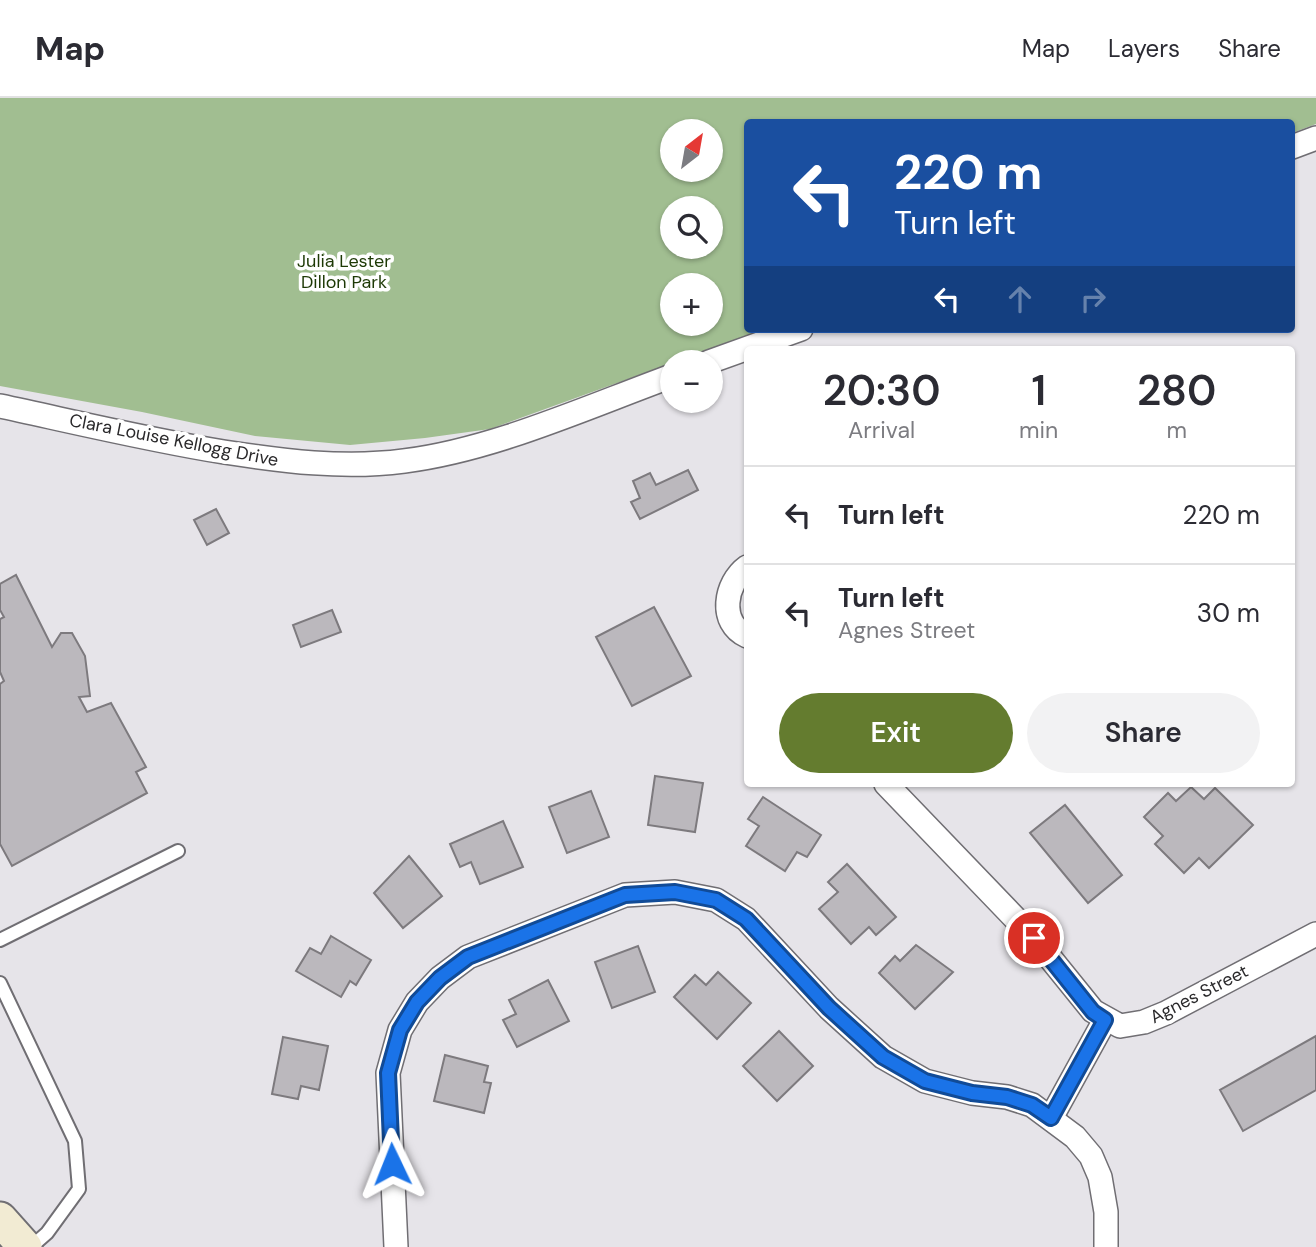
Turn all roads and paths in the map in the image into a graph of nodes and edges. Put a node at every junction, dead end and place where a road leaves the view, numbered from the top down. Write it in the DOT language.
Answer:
graph roads {
  1 [pos="1316,138"];
  2 [pos="1295,146"];
  3 [pos="790,333"];
  4 [pos="754,346"];
  5 [pos="744,349"];
  6 [pos="723,357"];
  7 [pos="660,380"];
  8 [pos="0,406"];
  9 [pos="744,569"];
  10 [pos="744,635"];
  11 [pos="889,787"];
  12 [pos="178,852"];
  13 [pos="1316,934"];
  14 [pos="0,940"];
  15 [pos="0,983"];
  16 [pos="1105,1020"];
  17 [pos="1051,1118"];
  18 [pos="0,1219"];
  19 [pos="28,1247"];
  20 [pos="396,1247"];
  21 [pos="1106,1247"];
  1 -- 2 [label="street"];
  3 -- 4 [label="street"];
  5 -- 6 [label="street"];
  7 -- 8 [label="street, Clara Louise Kellogg Drive"];
  9 -- 10 [label="street"];
  11 -- 16 [label="street"];
  12 -- 14 [label="lane"];
  13 -- 16 [label="street, Agnes Street"];
  15 -- 19 [label="lane"];
  16 -- 17 [label="street"];
  17 -- 20 [label="street"];
  17 -- 21 [label="street"];
  18 -- 19 [label="main road"];
}
